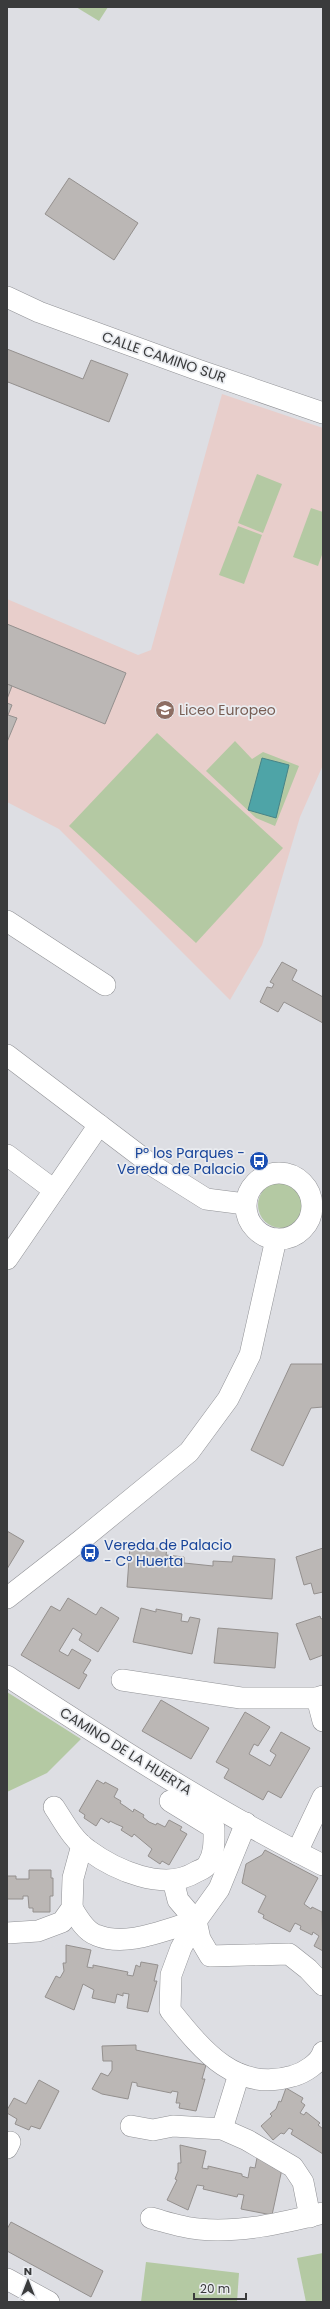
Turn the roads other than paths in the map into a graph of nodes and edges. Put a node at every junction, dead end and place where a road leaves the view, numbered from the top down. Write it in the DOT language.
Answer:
graph roads {
  1 [pos="7,297"];
  2 [pos="323,413"];
  3 [pos="7,921"];
  4 [pos="104,985"];
  5 [pos="7,1055"];
  6 [pos="99,1125"];
  7 [pos="7,1154"];
  8 [pos="54,1190"];
  9 [pos="317,1194"];
  10 [pos="245,1204"];
  11 [pos="276,1239"];
  12 [pos="7,1259"];
  13 [pos="7,1598"];
  14 [pos="7,1676"];
  15 [pos="122,1680"];
  16 [pos="320,1697"];
  17 [pos="323,1721"];
  18 [pos="323,1797"];
  19 [pos="170,1801"];
  20 [pos="54,1807"];
  21 [pos="246,1824"];
  22 [pos="82,1845"];
  23 [pos="297,1852"];
  24 [pos="323,1865"];
  25 [pos="173,1880"];
  26 [pos="72,1908"];
  27 [pos="196,1921"];
  28 [pos="7,1933"];
  29 [pos="323,1985"];
  30 [pos="322,2057"];
  31 [pos="239,2074"];
  32 [pos="130,2126"];
  33 [pos="222,2129"];
  34 [pos="317,2215"];
  35 [pos="151,2218"];
  36 [pos="7,2280"];
  37 [pos="48,2302"];
  1 -- 2 [label="street, CALLE CAMINO SUR"];
  3 -- 4 [label="street"];
  5 -- 6 [label="street"];
  6 -- 8 [label="street"];
  6 -- 10 [label="street"];
  7 -- 8 [label="street"];
  8 -- 12 [label="street"];
  9 -- 10 [label="street"];
  9 -- 11 [label="street"];
  10 -- 11 [label="street"];
  11 -- 13 [label="street"];
  14 -- 21 [label="street, CAMINO DE LA HUERTA"];
  15 -- 16 [label="street"];
  16 -- 17 [label="street"];
  18 -- 23 [label="street"];
  19 -- 25 [label="street, CAMINO DE LA HUERTA"];
  20 -- 22 [label="street, CAMINO DE LA HUERTA"];
  21 -- 23 [label="street, CAMINO DE LA HUERTA"];
  21 -- 27 [label="street"];
  22 -- 25 [label="street, CAMINO DE LA HUERTA"];
  22 -- 26 [label="street"];
  23 -- 24 [label="street, CAMINO DE LA HUERTA"];
  25 -- 27 [label="street"];
  26 -- 27 [label="street"];
  26 -- 28 [label="street"];
  27 -- 29 [label="street"];
  27 -- 31 [label="street"];
  30 -- 31 [label="street"];
  31 -- 33 [label="street"];
  32 -- 33 [label="street"];
  33 -- 34 [label="street"];
  34 -- 35 [label="street"];
  36 -- 37 [label="street"];
}
